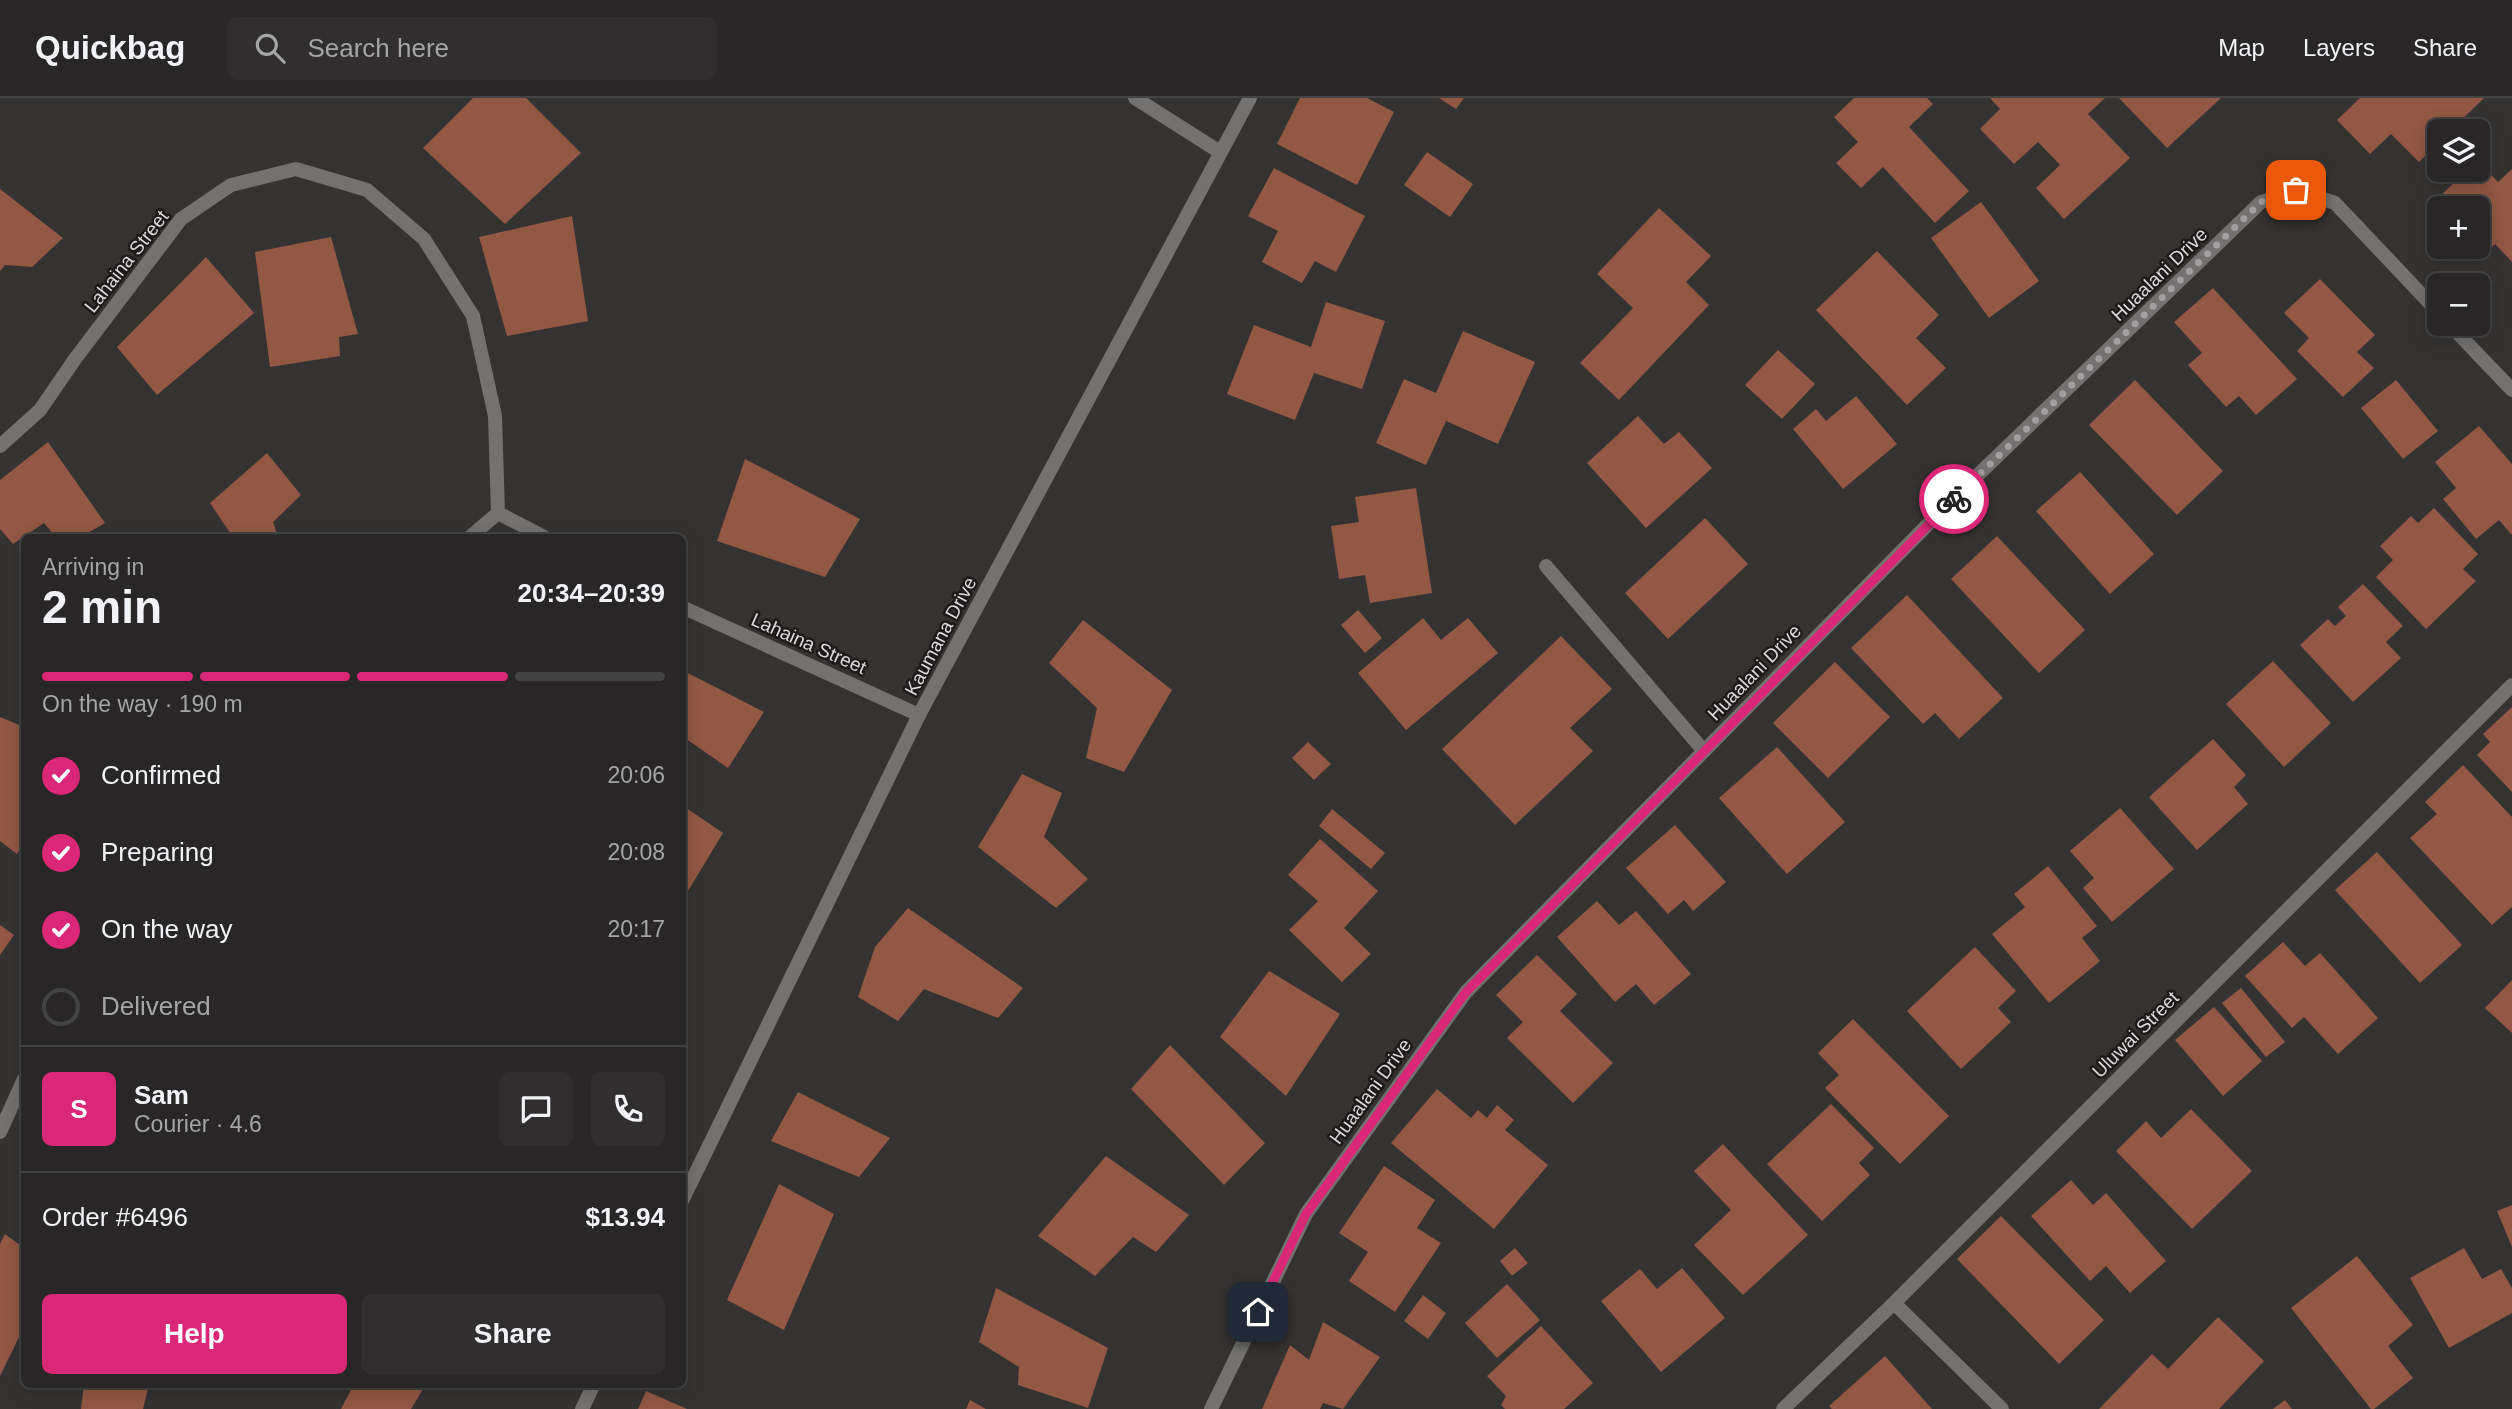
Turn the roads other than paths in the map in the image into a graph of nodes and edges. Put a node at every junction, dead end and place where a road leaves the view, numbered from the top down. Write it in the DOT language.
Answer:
graph roads {
  1 [pos="1135,98"];
  2 [pos="1250,98"];
  3 [pos="1220,152"];
  4 [pos="2427,300"];
  5 [pos="2460,336"];
  6 [pos="2512,390"];
  7 [pos="0,446"];
  8 [pos="498,513"];
  9 [pos="474,534"];
  10 [pos="538,534"];
  11 [pos="1546,566"];
  12 [pos="686,609"];
  13 [pos="2512,685"];
  14 [pos="919,715"];
  15 [pos="1703,750"];
  16 [pos="21,1086"];
  17 [pos="0,1132"];
  18 [pos="686,1193"];
  19 [pos="1894,1303"];
  20 [pos="592,1388"];
  21 [pos="582,1409"];
  22 [pos="1211,1409"];
  23 [pos="1783,1409"];
  24 [pos="2002,1409"];
  1 -- 3 [label="street"];
  2 -- 3 [label="street, Kaumana Drive"];
  3 -- 14 [label="street, Kaumana Drive"];
  4 -- 15 [label="street, Huaalani Drive"];
  5 -- 6 [label="street"];
  7 -- 8 [label="street, Lahaina Street"];
  8 -- 9 [label="street"];
  8 -- 10 [label="street"];
  11 -- 15 [label="street"];
  12 -- 14 [label="street, Lahaina Street"];
  13 -- 19 [label="street, Uluwai Street"];
  14 -- 18 [label="street, Kaumana Drive"];
  15 -- 22 [label="street, Huaalani Drive"];
  16 -- 17 [label="street"];
  19 -- 23 [label="street, Uluwai Street"];
  19 -- 24 [label="street"];
  20 -- 21 [label="street"];
}
